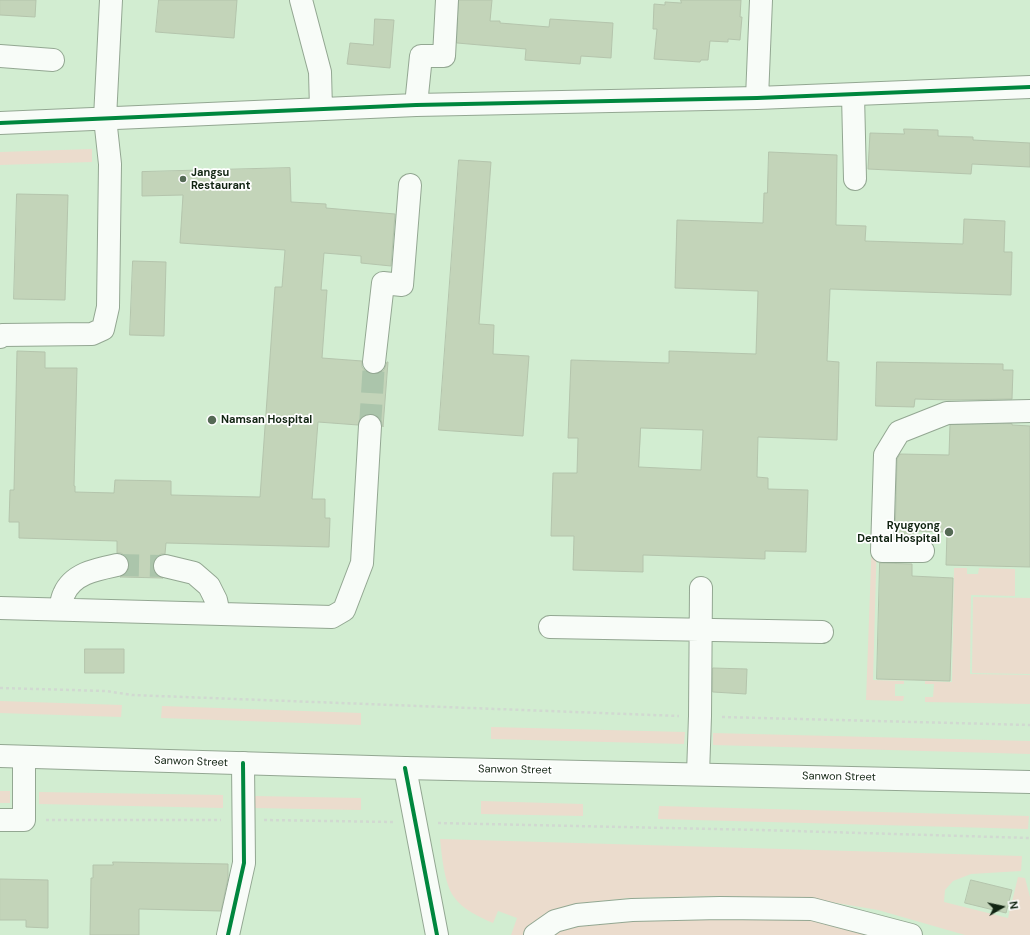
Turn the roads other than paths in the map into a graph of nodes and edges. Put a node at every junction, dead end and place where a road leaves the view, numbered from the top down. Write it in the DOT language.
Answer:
graph roads {
  1 [pos="111,0"];
  2 [pos="302,0"];
  3 [pos="447,0"];
  4 [pos="761,0"];
  5 [pos="0,56"];
  6 [pos="53,60"];
  7 [pos="1030,87"];
  8 [pos="853,94"];
  9 [pos="757,98"];
  10 [pos="416,105"];
  11 [pos="321,109"];
  12 [pos="104,118"];
  13 [pos="0,123"];
  14 [pos="855,179"];
  15 [pos="410,185"];
  16 [pos="0,337"];
  17 [pos="374,362"];
  18 [pos="1030,411"];
  19 [pos="370,426"];
  20 [pos="923,551"];
  21 [pos="117,565"];
  22 [pos="165,566"];
  23 [pos="701,588"];
  24 [pos="0,608"];
  25 [pos="60,609"];
  26 [pos="219,614"];
  27 [pos="550,627"];
  28 [pos="700,630"];
  29 [pos="822,632"];
  30 [pos="0,756"];
  31 [pos="24,757"];
  32 [pos="243,763"];
  33 [pos="405,768"];
  34 [pos="698,774"];
  35 [pos="1030,782"];
  36 [pos="0,820"];
  37 [pos="228,935"];
  38 [pos="437,935"];
  39 [pos="535,935"];
  40 [pos="911,935"];
  1 -- 12 [label="street"];
  2 -- 11 [label="street"];
  3 -- 10 [label="street"];
  4 -- 9 [label="street"];
  5 -- 6 [label="street"];
  7 -- 8 [label="street"];
  8 -- 9 [label="street"];
  8 -- 14 [label="street"];
  9 -- 10 [label="street"];
  10 -- 11 [label="street"];
  11 -- 12 [label="street"];
  12 -- 13 [label="street"];
  12 -- 16 [label="street"];
  15 -- 17 [label="street"];
  18 -- 20 [label="street"];
  19 -- 26 [label="street"];
  21 -- 25 [label="street"];
  22 -- 26 [label="street"];
  23 -- 28 [label="street"];
  24 -- 25 [label="street"];
  25 -- 26 [label="street"];
  27 -- 28 [label="street"];
  28 -- 29 [label="street"];
  28 -- 34 [label="street"];
  30 -- 31 [label="street, Sanwon Street"];
  31 -- 32 [label="street, Sanwon Street"];
  31 -- 36 [label="street"];
  32 -- 33 [label="street, Sanwon Street"];
  32 -- 37 [label="street"];
  33 -- 34 [label="street, Sanwon Street"];
  33 -- 38 [label="street"];
  34 -- 35 [label="street, Sanwon Street"];
  39 -- 40 [label="street"];
}
